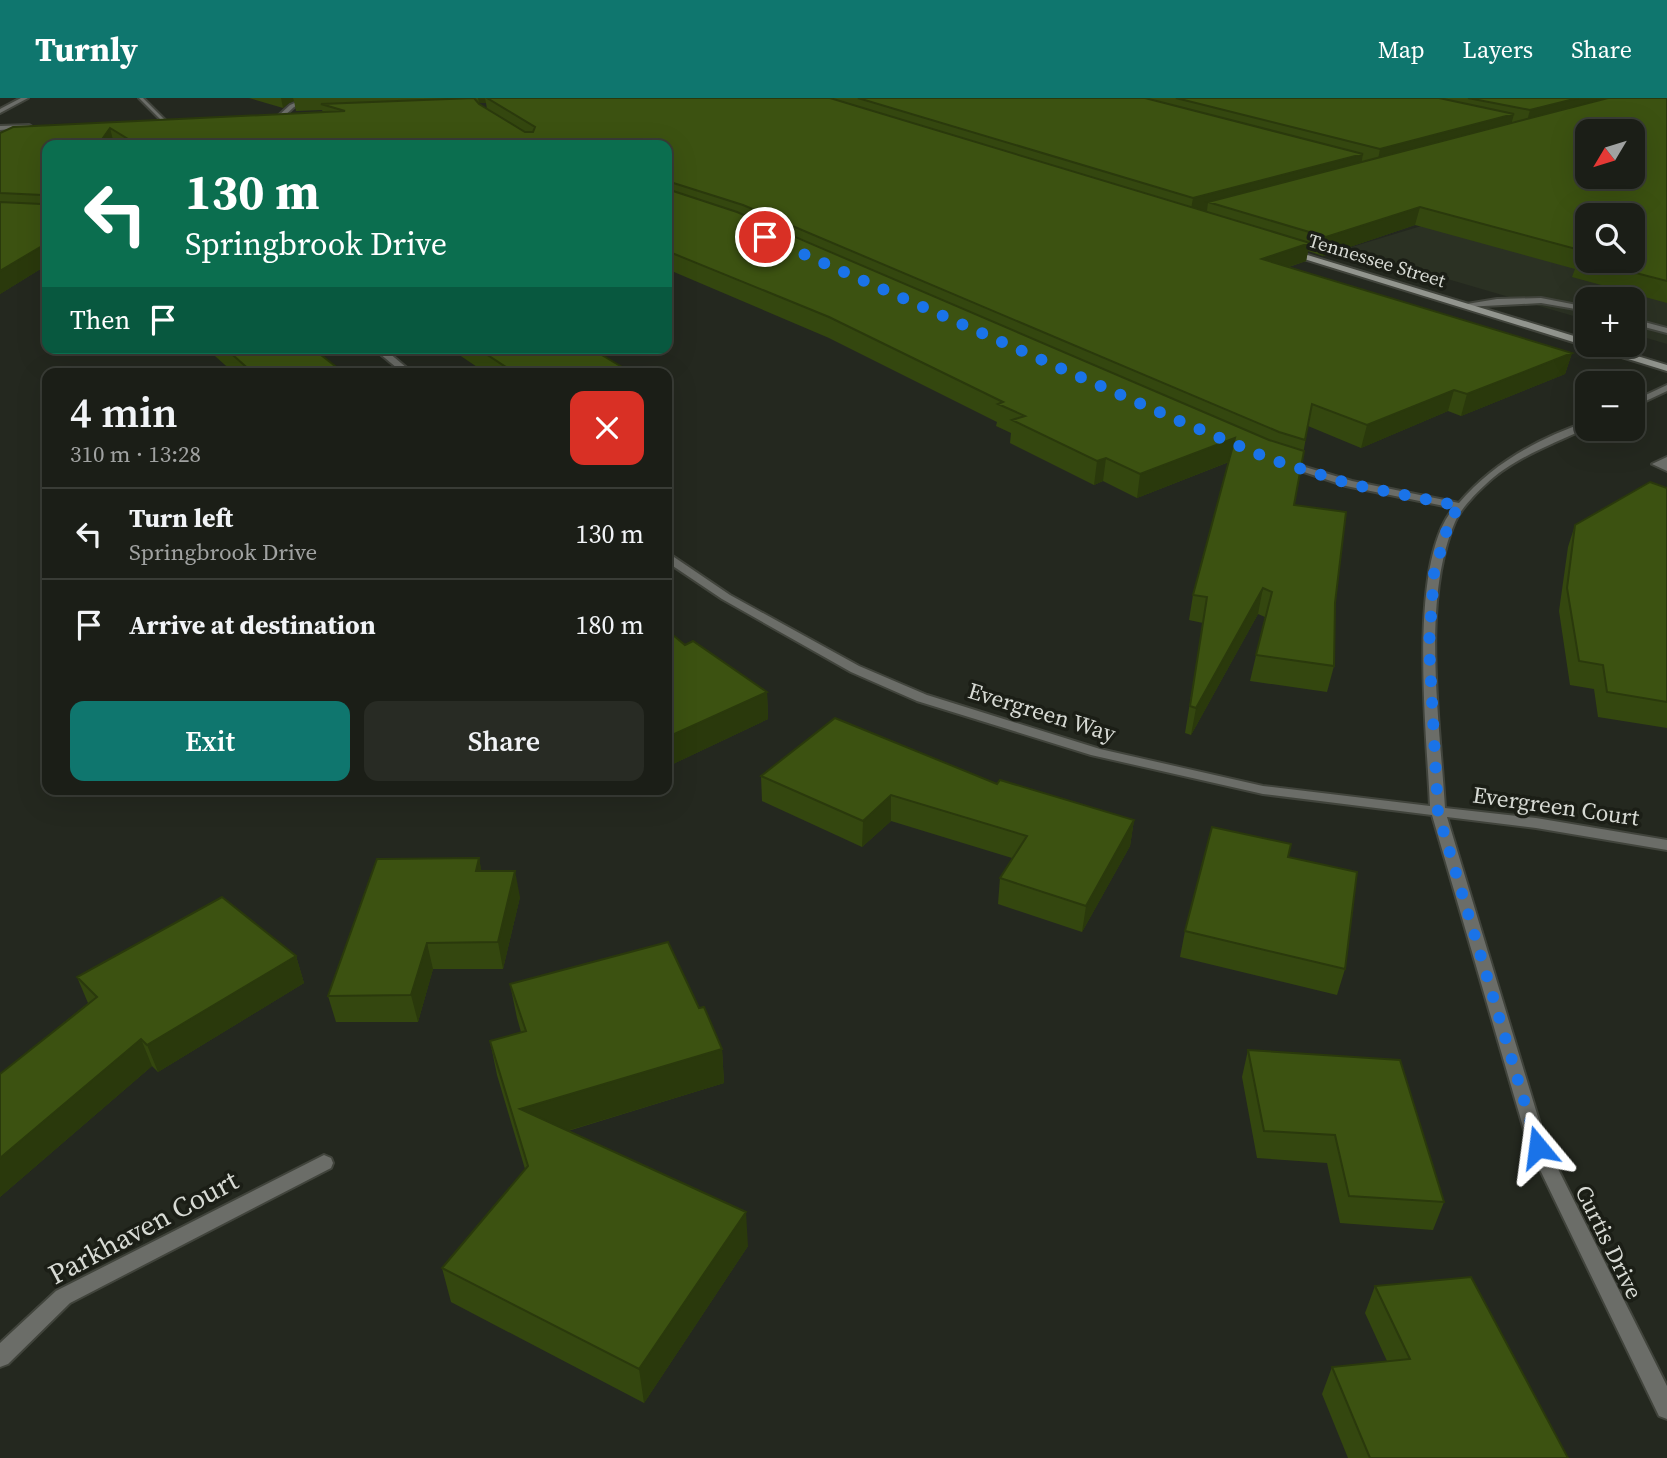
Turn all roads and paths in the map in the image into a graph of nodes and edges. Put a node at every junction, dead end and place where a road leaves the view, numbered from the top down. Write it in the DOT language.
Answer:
graph roads {
  1 [pos="24,98"];
  2 [pos="141,99"];
  3 [pos="306,100"];
  4 [pos="0,111"];
  5 [pos="293,116"];
  6 [pos="267,117"];
  7 [pos="280,117"];
  8 [pos="166,121"];
  9 [pos="178,121"];
  10 [pos="152,122"];
  11 [pos="43,126"];
  12 [pos="0,128"];
  13 [pos="1280,248"];
  14 [pos="1465,305"];
  15 [pos="1575,305"];
  16 [pos="1645,325"];
  17 [pos="1667,331"];
  18 [pos="1575,339"];
  19 [pos="385,354"];
  20 [pos="1632,357"];
  21 [pos="403,368"];
  22 [pos="1667,368"];
  23 [pos="1667,388"];
  24 [pos="1645,398"];
  25 [pos="1575,430"];
  26 [pos="1270,459"];
  27 [pos="1667,460"];
  28 [pos="1667,468"];
  29 [pos="1460,506"];
  30 [pos="672,560"];
  31 [pos="1438,813"];
  32 [pos="1667,845"];
  33 [pos="324,1163"];
  34 [pos="0,1357"];
  35 [pos="1667,1409"];
  1 -- 4 [label="street"];
  2 -- 8 [label="street"];
  3 -- 7 [label="street"];
  5 -- 7 [label="street"];
  6 -- 7 [label="street"];
  8 -- 9 [label="street"];
  8 -- 10 [label="street"];
  11 -- 12 [label="street"];
  13 -- 14 [label="main road, Tennessee Street"];
  14 -- 15 [label="street"];
  14 -- 18 [label="main road, Tennessee Street"];
  16 -- 17 [label="street"];
  19 -- 21 [label="street"];
  20 -- 22 [label="main road"];
  23 -- 24 [label="street"];
  25 -- 29 [label="street, Curtis Drive"];
  26 -- 29 [label="street"];
  27 -- 28 [label="street"];
  29 -- 31 [label="street, Curtis Drive"];
  30 -- 31 [label="street, Evergreen Way"];
  31 -- 32 [label="street, Evergreen Court"];
  31 -- 35 [label="street, Curtis Drive"];
  33 -- 34 [label="street, Parkhaven Court"];
}
